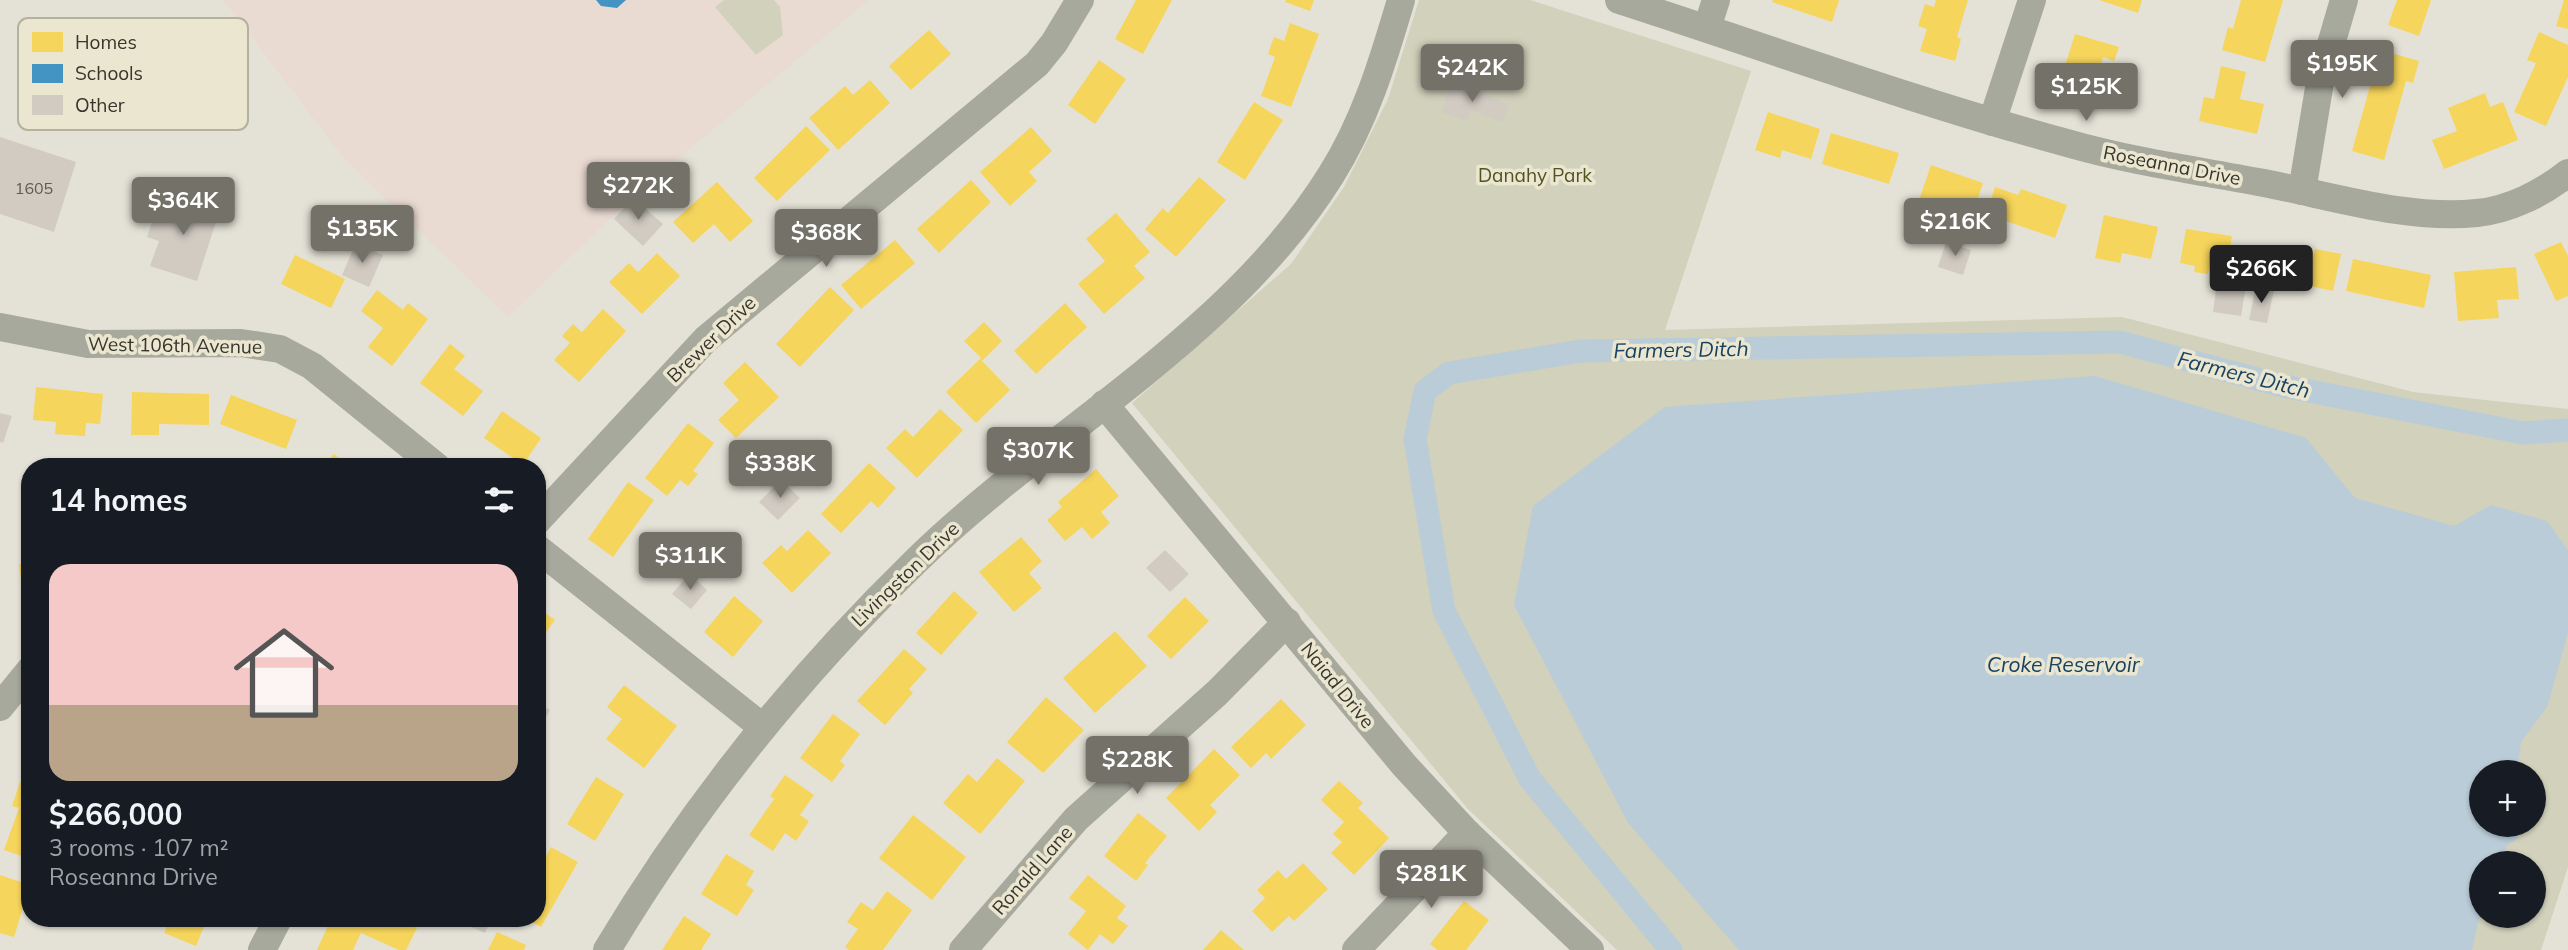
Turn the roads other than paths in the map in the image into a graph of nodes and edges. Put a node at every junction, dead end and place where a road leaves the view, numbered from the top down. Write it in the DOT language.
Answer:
graph roads {
  1 [pos="1080,0"];
  2 [pos="1401,0"];
  3 [pos="1619,0"];
  4 [pos="1716,0"];
  5 [pos="2032,0"];
  6 [pos="2344,0"];
  7 [pos="1707,28"];
  8 [pos="1992,122"];
  9 [pos="2568,173"];
  10 [pos="2302,191"];
  11 [pos="0,327"];
  12 [pos="1104,404"];
  13 [pos="426,458"];
  14 [pos="546,511"];
  15 [pos="546,555"];
  16 [pos="1287,622"];
  17 [pos="21,681"];
  18 [pos="0,707"];
  19 [pos="761,726"];
  20 [pos="1467,833"];
  21 [pos="274,927"];
  22 [pos="262,950"];
  23 [pos="607,950"];
  24 [pos="963,950"];
  25 [pos="1356,950"];
  26 [pos="1590,950"];
  1 -- 14 [label="street, Brewer Drive"];
  2 -- 12 [label="street, Livingston Drive"];
  3 -- 7 [label="street, Roseanna Drive"];
  4 -- 7 [label="street"];
  5 -- 8 [label="street"];
  6 -- 10 [label="street"];
  7 -- 8 [label="street, Roseanna Drive"];
  8 -- 10 [label="street, Roseanna Drive"];
  9 -- 10 [label="street, Roseanna Drive"];
  11 -- 13 [label="street, West 106th Avenue"];
  12 -- 16 [label="street, Naiad Drive"];
  12 -- 19 [label="street, Livingston Drive"];
  15 -- 19 [label="street"];
  16 -- 20 [label="street, Naiad Drive"];
  16 -- 24 [label="street, Ronald Lane"];
  17 -- 18 [label="street"];
  19 -- 23 [label="street, Livingston Drive"];
  20 -- 25 [label="street"];
  20 -- 26 [label="street, Naiad Drive"];
  21 -- 22 [label="street"];
}
